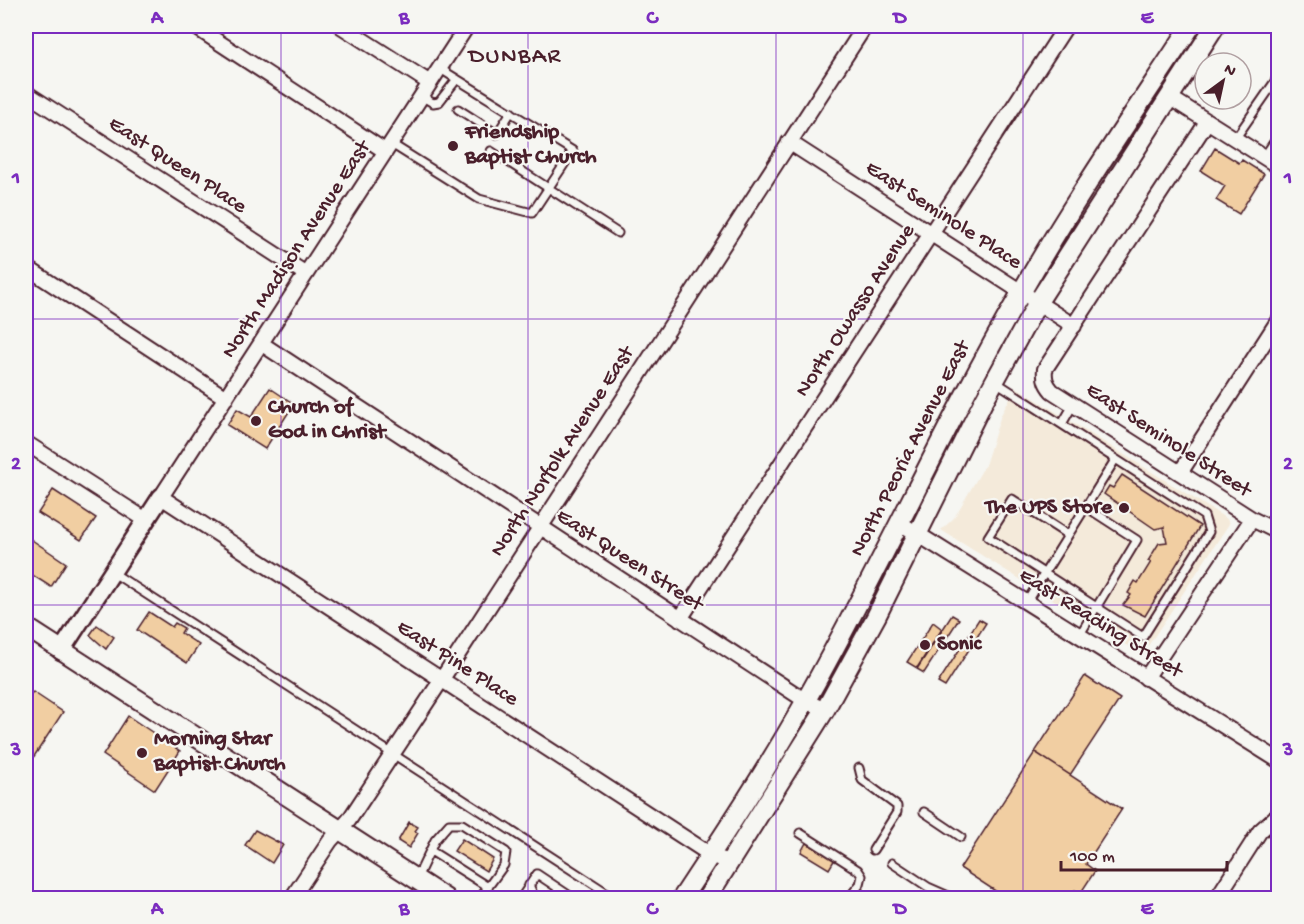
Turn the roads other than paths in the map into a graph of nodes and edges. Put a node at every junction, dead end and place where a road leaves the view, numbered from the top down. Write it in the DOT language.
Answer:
graph roads {
  1 [pos="194,26"];
  2 [pos="341,26"];
  3 [pos="467,26"];
  4 [pos="865,26"];
  5 [pos="1066,26"];
  6 [pos="1191,26"];
  7 [pos="1215,26"];
  8 [pos="440,68"];
  9 [pos="1278,77"];
  10 [pos="457,79"];
  11 [pos="430,83"];
  12 [pos="26,93"];
  13 [pos="421,96"];
  14 [pos="1169,97"];
  15 [pos="444,99"];
  16 [pos="451,104"];
  17 [pos="458,109"];
  18 [pos="511,112"];
  19 [pos="1208,122"];
  20 [pos="1278,136"];
  21 [pos="1235,139"];
  22 [pos="789,142"];
  23 [pos="388,147"];
  24 [pos="491,151"];
  25 [pos="1264,157"];
  26 [pos="1278,166"];
  27 [pos="549,188"];
  28 [pos="618,233"];
  29 [pos="931,233"];
  30 [pos="26,267"];
  31 [pos="306,274"];
  32 [pos="1022,291"];
  33 [pos="1038,302"];
  34 [pos="1278,321"];
  35 [pos="1074,326"];
  36 [pos="262,344"];
  37 [pos="994,381"];
  38 [pos="226,398"];
  39 [pos="1073,405"];
  40 [pos="1062,424"];
  41 [pos="28,449"];
  42 [pos="1115,460"];
  43 [pos="1180,473"];
  44 [pos="161,497"];
  45 [pos="1086,507"];
  46 [pos="1252,519"];
  47 [pos="146,520"];
  48 [pos="900,523"];
  49 [pos="539,528"];
  50 [pos="1278,532"];
  51 [pos="917,534"];
  52 [pos="1068,535"];
  53 [pos="112,572"];
  54 [pos="1044,574"];
  55 [pos="1026,603"];
  56 [pos="1096,607"];
  57 [pos="680,619"];
  58 [pos="26,627"];
  59 [pos="1079,636"];
  60 [pos="61,651"];
  61 [pos="1146,678"];
  62 [pos="442,679"];
  63 [pos="806,701"];
  64 [pos="825,710"];
  65 [pos="393,754"];
  66 [pos="1278,760"];
  67 [pos="858,768"];
  68 [pos="924,812"];
  69 [pos="1278,815"];
  70 [pos="339,831"];
  71 [pos="800,833"];
  72 [pos="961,837"];
  73 [pos="873,850"];
  74 [pos="431,851"];
  75 [pos="711,855"];
  76 [pos="730,863"];
  77 [pos="892,863"];
  78 [pos="416,880"];
  79 [pos="529,885"];
  80 [pos="488,887"];
  81 [pos="559,889"];
  82 [pos="292,898"];
  83 [pos="445,898"];
  84 [pos="480,898"];
  85 [pos="521,898"];
  86 [pos="535,898"];
  87 [pos="553,898"];
  88 [pos="573,898"];
  89 [pos="615,898"];
  90 [pos="682,898"];
  91 [pos="707,898"];
  92 [pos="849,898"];
  93 [pos="953,898"];
  94 [pos="1217,898"];
  1 -- 23 [label="street"];
  2 -- 11 [label="street"];
  3 -- 8 [label="street, North Madison Avenue East"];
  4 -- 22 [label="street, North Norfolk Avenue East"];
  5 -- 29 [label="street, North Owasso Avenue"];
  6 -- 32 [label="main road, North Peoria Avenue East"];
  7 -- 14 [label="main road, North Peoria Avenue East"];
  8 -- 10 [label="lane"];
  8 -- 11 [label="street, North Madison Avenue East"];
  9 -- 21 [label="lane"];
  10 -- 15 [label="lane"];
  10 -- 18 [label="lane"];
  11 -- 13 [label="street, North Madison Avenue East"];
  12 -- 31 [label="street, East Queen Place"];
  13 -- 15 [label="lane"];
  13 -- 23 [label="street, North Madison Avenue East"];
  14 -- 19 [label="street"];
  14 -- 33 [label="main road, North Peoria Avenue East"];
  15 -- 16 [label="lane"];
  17 -- 18 [label="lane"];
  18 -- 27 [label="lane"];
  19 -- 21 [label="street"];
  19 -- 35 [label="street"];
  20 -- 25 [label="lane"];
  21 -- 25 [label="street"];
  22 -- 29 [label="street, East Seminole Place"];
  22 -- 49 [label="street, North Norfolk Avenue East"];
  23 -- 27 [label="lane"];
  23 -- 31 [label="street, North Madison Avenue East"];
  24 -- 27 [label="lane"];
  25 -- 26 [label="street"];
  27 -- 28 [label="lane"];
  29 -- 32 [label="street, East Seminole Place"];
  29 -- 57 [label="street, North Owasso Avenue"];
  30 -- 38 [label="street"];
  31 -- 36 [label="street, North Madison Avenue East"];
  32 -- 33 [label="street, East Seminole Place"];
  32 -- 48 [label="main road, North Peoria Avenue East"];
  33 -- 35 [label="street, East Seminole Place"];
  33 -- 37 [label="main road, North Peoria Avenue East"];
  34 -- 43 [label="street"];
  35 -- 39 [label="street, East Seminole Street"];
  36 -- 38 [label="street, North Madison Avenue East"];
  36 -- 49 [label="street, East Queen Street"];
  37 -- 40 [label="lane"];
  37 -- 51 [label="main road, North Peoria Avenue East"];
  38 -- 44 [label="street, North Madison Avenue East"];
  39 -- 40 [label="lane"];
  39 -- 43 [label="street, East Seminole Street"];
  40 -- 42 [label="lane"];
  41 -- 47 [label="street"];
  42 -- 45 [label="lane"];
  42 -- 56 [label="lane"];
  43 -- 46 [label="street, East Seminole Street"];
  44 -- 47 [label="street"];
  44 -- 62 [label="street, East Pine Place"];
  45 -- 52 [label="lane"];
  45 -- 56 [label="lane"];
  46 -- 50 [label="street, East Seminole Street"];
  46 -- 61 [label="street"];
  47 -- 53 [label="street"];
  48 -- 51 [label="street, East Reading Street"];
  48 -- 63 [label="main road, North Peoria Avenue East"];
  49 -- 57 [label="street, East Queen Street"];
  49 -- 62 [label="street, North Norfolk Avenue East"];
  51 -- 55 [label="street, East Reading Street"];
  51 -- 64 [label="main road, North Peoria Avenue East"];
  52 -- 54 [label="lane"];
  52 -- 54 [label="lane"];
  53 -- 60 [label="street"];
  53 -- 65 [label="lane"];
  54 -- 55 [label="lane"];
  54 -- 56 [label="lane"];
  55 -- 59 [label="street, East Reading Street"];
  56 -- 59 [label="lane"];
  57 -- 63 [label="street, East Queen Street"];
  58 -- 60 [label="main road"];
  59 -- 61 [label="street, East Reading Street"];
  60 -- 70 [label="main road"];
  61 -- 66 [label="street, East Reading Street"];
  62 -- 65 [label="street, North Norfolk Avenue East"];
  62 -- 75 [label="street, East Pine Place"];
  63 -- 64 [label="street, East Queen Street"];
  63 -- 75 [label="main road, North Peoria Avenue East"];
  64 -- 76 [label="main road, North Peoria Avenue East"];
  65 -- 70 [label="street, North Norfolk Avenue East"];
  65 -- 89 [label="lane"];
  67 -- 73 [label="lane"];
  68 -- 72 [label="lane"];
  69 -- 94 [label="street"];
  70 -- 78 [label="main road"];
  70 -- 82 [label="street, North Norfolk Avenue East"];
  71 -- 92 [label="lane"];
  74 -- 78 [label="lane"];
  74 -- 80 [label="lane"];
  74 -- 80 [label="lane"];
  75 -- 76 [label="street, East Pine Place"];
  75 -- 90 [label="main road, North Peoria Avenue East"];
  76 -- 91 [label="main road, North Peoria Avenue East"];
  77 -- 93 [label="lane"];
  78 -- 83 [label="main road"];
  79 -- 81 [label="lane"];
  79 -- 85 [label="lane"];
  79 -- 86 [label="lane"];
  80 -- 84 [label="lane"];
  81 -- 87 [label="lane"];
  81 -- 88 [label="lane"];
}
